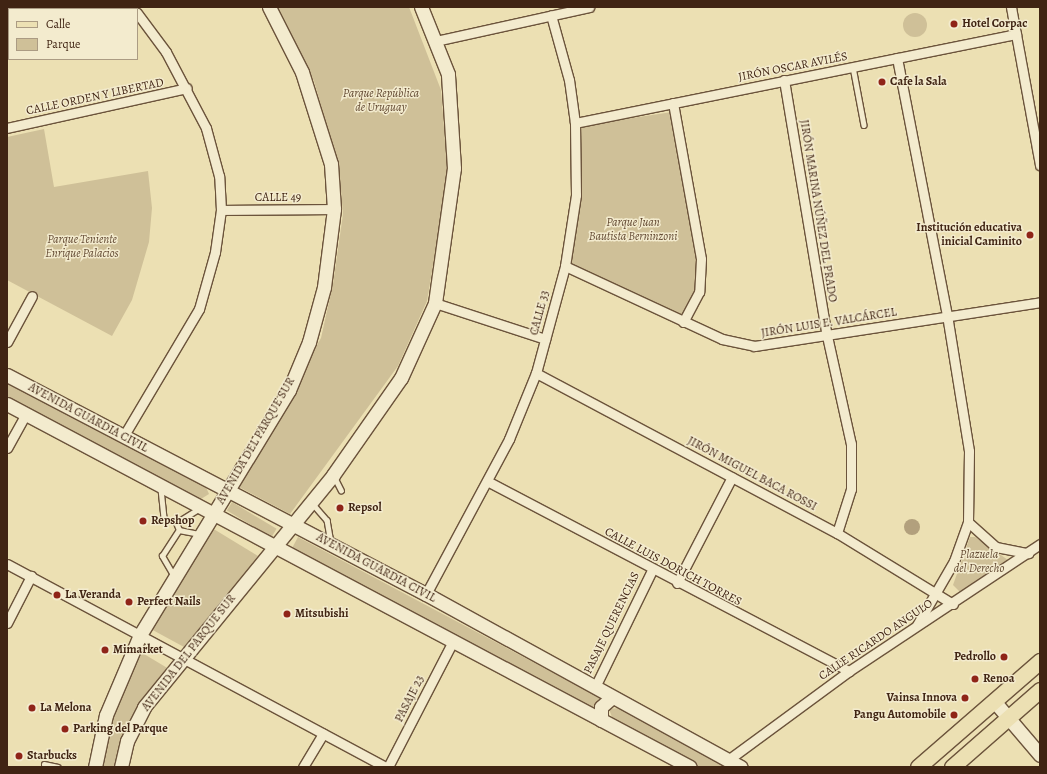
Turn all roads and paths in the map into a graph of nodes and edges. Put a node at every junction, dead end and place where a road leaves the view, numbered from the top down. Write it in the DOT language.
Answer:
graph roads {
  1 [pos="269,7"];
  2 [pos="420,7"];
  3 [pos="589,7"];
  4 [pos="1011,7"];
  5 [pos="138,14"];
  6 [pos="551,15"];
  7 [pos="1016,34"];
  8 [pos="436,41"];
  9 [pos="897,58"];
  10 [pos="852,67"];
  11 [pos="784,80"];
  12 [pos="187,88"];
  13 [pos="674,103"];
  14 [pos="575,123"];
  15 [pos="864,125"];
  16 [pos="7,128"];
  17 [pos="1037,131"];
  18 [pos="1040,165"];
  19 [pos="334,209"];
  20 [pos="221,210"];
  21 [pos="565,266"];
  22 [pos="32,296"];
  23 [pos="1040,302"];
  24 [pos="435,304"];
  25 [pos="947,315"];
  26 [pos="683,322"];
  27 [pos="827,336"];
  28 [pos="545,339"];
  29 [pos="7,342"];
  30 [pos="536,373"];
  31 [pos="7,375"];
  32 [pos="7,404"];
  33 [pos="26,414"];
  34 [pos="123,437"];
  35 [pos="7,448"];
  36 [pos="333,475"];
  37 [pos="732,477"];
  38 [pos="487,481"];
  39 [pos="161,484"];
  40 [pos="341,490"];
  41 [pos="227,492"];
  42 [pos="311,502"];
  43 [pos="209,509"];
  44 [pos="164,517"];
  45 [pos="968,522"];
  46 [pos="290,524"];
  47 [pos="179,530"];
  48 [pos="837,533"];
  49 [pos="201,534"];
  50 [pos="1040,544"];
  51 [pos="332,545"];
  52 [pos="273,547"];
  53 [pos="1028,552"];
  54 [pos="7,564"];
  55 [pos="652,570"];
  56 [pos="31,576"];
  57 [pos="175,578"];
  58 [pos="677,583"];
  59 [pos="938,592"];
  60 [pos="426,594"];
  61 [pos="953,604"];
  62 [pos="7,623"];
  63 [pos="917,624"];
  64 [pos="140,635"];
  65 [pos="452,642"];
  66 [pos="184,659"];
  67 [pos="1040,661"];
  68 [pos="848,671"];
  69 [pos="595,687"];
  70 [pos="1040,690"];
  71 [pos="611,698"];
  72 [pos="994,701"];
  73 [pos="1009,717"];
  74 [pos="601,720"];
  75 [pos="323,734"];
  76 [pos="1040,755"];
  77 [pos="728,760"];
  78 [pos="44,764"];
  79 [pos="58,767"];
  80 [pos="95,767"];
  81 [pos="120,767"];
  82 [pos="303,767"];
  83 [pos="385,767"];
  84 [pos="388,767"];
  85 [pos="690,767"];
  86 [pos="741,767"];
  87 [pos="918,767"];
  88 [pos="952,767"];
  1 -- 19 [label="main road, AVENIDA DEL PARQUE SUR"];
  2 -- 8 [label="main road"];
  3 -- 6 [label="street"];
  4 -- 7 [label="street"];
  5 -- 12 [label="street"];
  6 -- 8 [label="street"];
  6 -- 14 [label="street, CALLE 33"];
  7 -- 9 [label="street, JIRÓN OSCAR AVILÉS"];
  7 -- 17 [label="street"];
  8 -- 24 [label="main road"];
  9 -- 10 [label="street, JIRÓN OSCAR AVILÉS"];
  9 -- 25 [label="street"];
  10 -- 11 [label="street, JIRÓN OSCAR AVILÉS"];
  10 -- 15 [label="lane"];
  11 -- 13 [label="street, JIRÓN OSCAR AVILÉS"];
  11 -- 27 [label="street, JIRÓN MARINA NÚÑEZ DEL PRADO"];
  12 -- 16 [label="street, CALLE ORDEN Y LIBERTAD"];
  12 -- 20 [label="street"];
  13 -- 14 [label="street, JIRÓN OSCAR AVILÉS"];
  13 -- 26 [label="street"];
  14 -- 21 [label="street, CALLE 33"];
  17 -- 18 [label="street"];
  19 -- 20 [label="street, CALLE 49"];
  19 -- 41 [label="main road, AVENIDA DEL PARQUE SUR"];
  20 -- 34 [label="street"];
  21 -- 26 [label="street, JIRÓN LUIS E. VALCÁRCEL"];
  21 -- 28 [label="street, CALLE 33"];
  22 -- 29 [label="street"];
  23 -- 25 [label="street, JIRÓN LUIS E. VALCÁRCEL"];
  24 -- 28 [label="street"];
  24 -- 36 [label="main road"];
  25 -- 27 [label="street, JIRÓN LUIS E. VALCÁRCEL"];
  25 -- 45 [label="street"];
  26 -- 27 [label="street, JIRÓN LUIS E. VALCÁRCEL"];
  27 -- 48 [label="street, JIRÓN MARINA NÚÑEZ DEL PRADO"];
  28 -- 30 [label="street, CALLE 33"];
  30 -- 37 [label="street, JIRÓN MIGUEL BACA ROSSI"];
  30 -- 38 [label="street, CALLE 33"];
  31 -- 34 [label="main road, AVENIDA GUARDIA CIVIL"];
  32 -- 33 [label="main road, AVENIDA GUARDIA CIVIL"];
  33 -- 35 [label="street"];
  33 -- 39 [label="main road, AVENIDA GUARDIA CIVIL"];
  34 -- 41 [label="main road, AVENIDA GUARDIA CIVIL"];
  36 -- 40 [label="lane"];
  36 -- 42 [label="main road"];
  37 -- 48 [label="street, JIRÓN MIGUEL BACA ROSSI"];
  37 -- 58 [label="street"];
  38 -- 55 [label="street, CALLE LUIS DORICH TORRES"];
  38 -- 60 [label="street, CALLE 33"];
  39 -- 43 [label="main road, AVENIDA GUARDIA CIVIL"];
  39 -- 44 [label="lane"];
  41 -- 43 [label="main road, AVENIDA DEL PARQUE SUR"];
  41 -- 46 [label="main road, AVENIDA GUARDIA CIVIL"];
  42 -- 46 [label="main road"];
  42 -- 51 [label="lane"];
  43 -- 47 [label="lane"];
  43 -- 49 [label="main road, AVENIDA DEL PARQUE SUR"];
  43 -- 52 [label="main road, AVENIDA GUARDIA CIVIL"];
  45 -- 53 [label="street"];
  45 -- 59 [label="street"];
  46 -- 51 [label="main road, AVENIDA GUARDIA CIVIL"];
  46 -- 52 [label="main road"];
  47 -- 49 [label="lane"];
  47 -- 57 [label="lane"];
  48 -- 59 [label="street, JIRÓN MIGUEL BACA ROSSI"];
  49 -- 57 [label="main road, AVENIDA DEL PARQUE SUR"];
  50 -- 53 [label="street, CALLE RICARDO ANGULO"];
  51 -- 60 [label="main road, AVENIDA GUARDIA CIVIL"];
  52 -- 65 [label="main road, AVENIDA GUARDIA CIVIL"];
  52 -- 66 [label="main road, AVENIDA DEL PARQUE SUR"];
  53 -- 61 [label="street, CALLE RICARDO ANGULO"];
  54 -- 56 [label="street"];
  55 -- 58 [label="street, CALLE LUIS DORICH TORRES"];
  55 -- 69 [label="street, PASAJE QUERENCIAS"];
  56 -- 62 [label="street"];
  56 -- 64 [label="street"];
  57 -- 64 [label="main road, AVENIDA DEL PARQUE SUR"];
  58 -- 68 [label="street, CALLE LUIS DORICH TORRES"];
  59 -- 61 [label="street, JIRÓN MIGUEL BACA ROSSI"];
  59 -- 63 [label="street"];
  60 -- 69 [label="main road, AVENIDA GUARDIA CIVIL"];
  61 -- 63 [label="street, CALLE RICARDO ANGULO"];
  63 -- 68 [label="street, CALLE RICARDO ANGULO"];
  64 -- 66 [label="street"];
  64 -- 80 [label="main road, AVENIDA DEL PARQUE SUR"];
  65 -- 74 [label="main road, AVENIDA GUARDIA CIVIL"];
  65 -- 84 [label="street, PASAJE 23"];
  66 -- 75 [label="street"];
  66 -- 81 [label="main road, AVENIDA DEL PARQUE SUR"];
  67 -- 72 [label="main road"];
  68 -- 77 [label="street, CALLE RICARDO ANGULO"];
  69 -- 71 [label="main road, AVENIDA GUARDIA CIVIL"];
  70 -- 73 [label="main road"];
  71 -- 74 [label="main road"];
  71 -- 77 [label="main road, AVENIDA GUARDIA CIVIL"];
  72 -- 73 [label="main road"];
  72 -- 87 [label="main road"];
  73 -- 76 [label="main road"];
  73 -- 88 [label="main road"];
  74 -- 85 [label="main road, AVENIDA GUARDIA CIVIL"];
  75 -- 82 [label="street"];
  75 -- 83 [label="street"];
  77 -- 86 [label="main road, AVENIDA GUARDIA CIVIL"];
  78 -- 79 [label="lane"];
}
